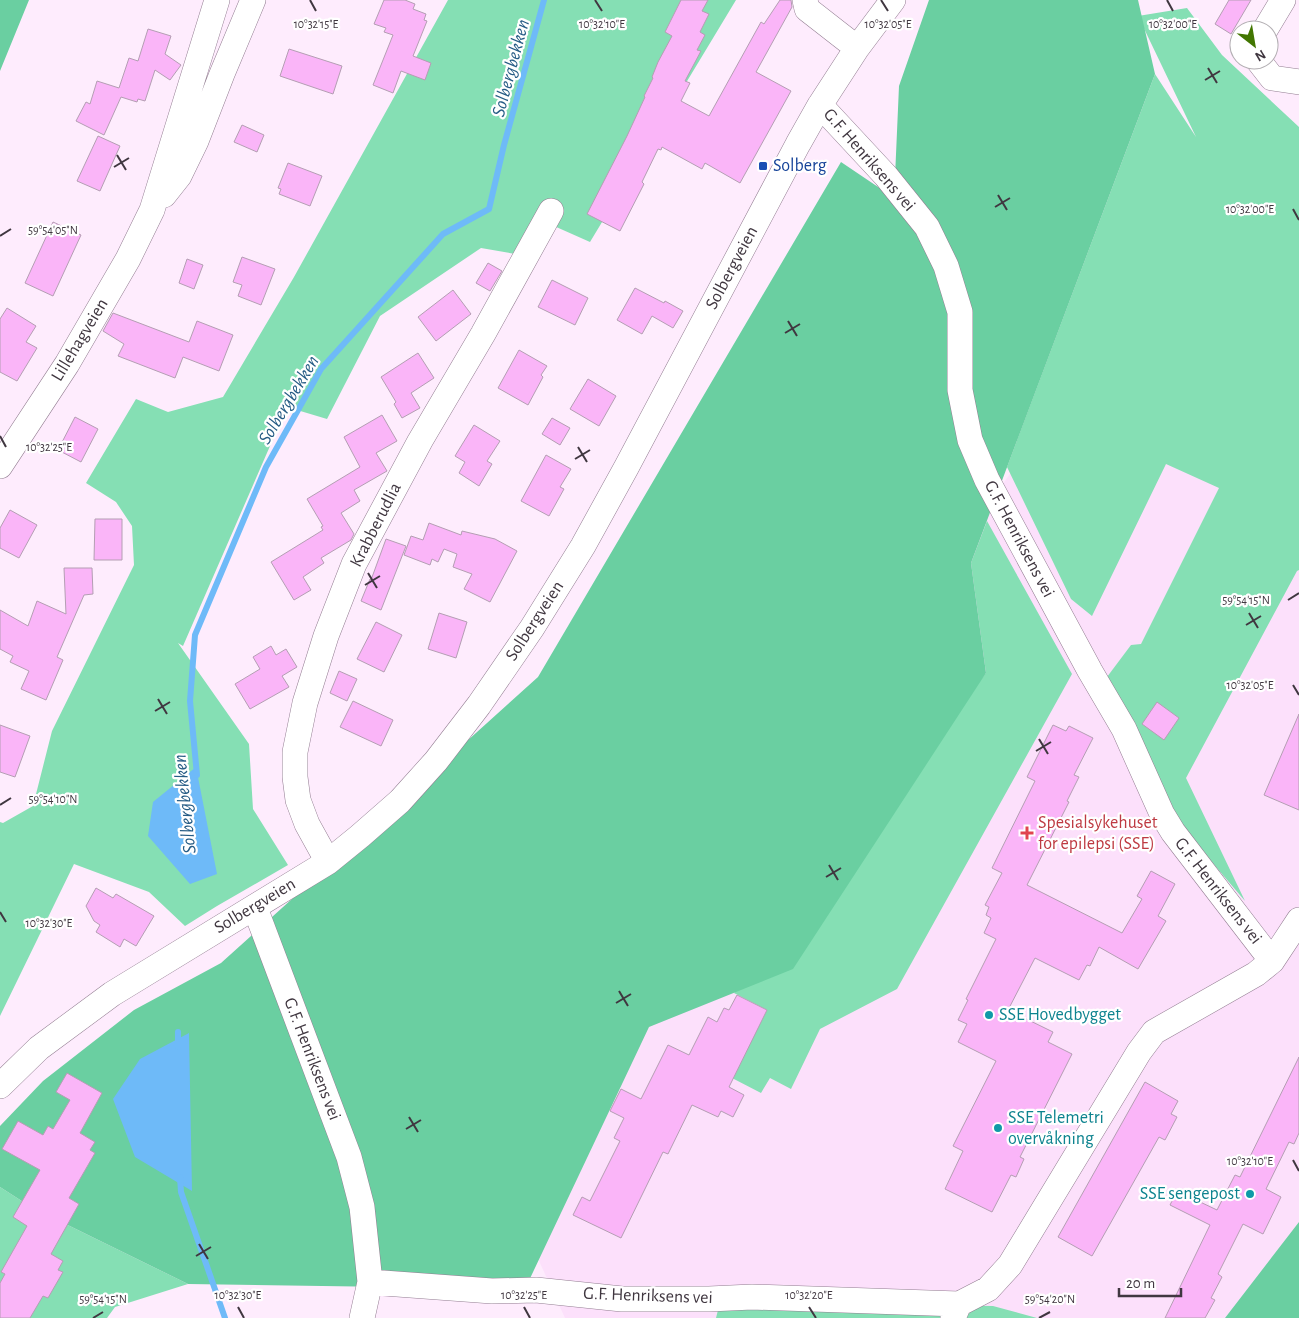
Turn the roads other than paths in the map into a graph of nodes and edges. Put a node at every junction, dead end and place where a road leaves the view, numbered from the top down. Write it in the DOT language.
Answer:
graph roads {
  1 [pos="217,0"];
  2 [pos="253,0"];
  3 [pos="805,0"];
  4 [pos="893,0"];
  5 [pos="1283,0"];
  6 [pos="1271,20"];
  7 [pos="857,48"];
  8 [pos="1266,70"];
  9 [pos="1299,82"];
  10 [pos="820,105"];
  11 [pos="152,210"];
  12 [pos="551,211"];
  13 [pos="0,466"];
  14 [pos="328,862"];
  15 [pos="255,908"];
  16 [pos="1299,920"];
  17 [pos="1272,961"];
  18 [pos="0,1086"];
  19 [pos="370,1282"];
  20 [pos="956,1311"];
  21 [pos="362,1318"];
  1 -- 11 [label="street, Lillehagveien"];
  2 -- 11 [label="street, Lillehagveien"];
  3 -- 7 [label="street"];
  4 -- 7 [label="street, Solbergveien"];
  5 -- 6 [label="street"];
  7 -- 10 [label="street, Solbergveien"];
  8 -- 9 [label="street"];
  10 -- 14 [label="street, Solbergveien"];
  10 -- 17 [label="street, G.F. Henriksens vei"];
  11 -- 13 [label="street, Lillehagveien"];
  12 -- 14 [label="street, Krabberudlia"];
  14 -- 15 [label="street, Solbergveien"];
  15 -- 18 [label="street, Solbergveien"];
  15 -- 19 [label="street, G.F. Henriksens vei"];
  16 -- 17 [label="street, G.F. Henriksens vei"];
  17 -- 20 [label="street, G.F. Henriksens vei"];
  19 -- 20 [label="street, G.F. Henriksens vei"];
  19 -- 21 [label="street"];
}
